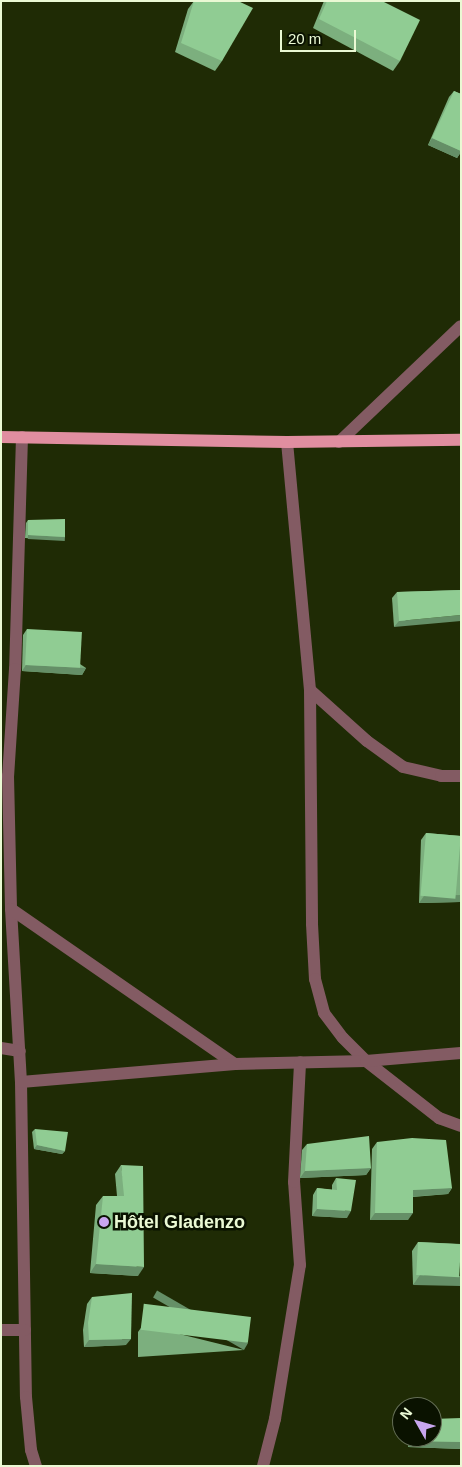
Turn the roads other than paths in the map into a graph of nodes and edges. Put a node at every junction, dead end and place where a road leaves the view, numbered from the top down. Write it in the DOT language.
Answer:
graph roads {
  1 [pos="461,326"];
  2 [pos="1,437"];
  3 [pos="22,437"];
  4 [pos="461,440"];
  5 [pos="287,442"];
  6 [pos="339,442"];
  7 [pos="310,690"];
  8 [pos="5,776"];
  9 [pos="461,776"];
  10 [pos="12,909"];
  11 [pos="1,1048"];
  12 [pos="20,1051"];
  13 [pos="461,1053"];
  14 [pos="366,1061"];
  15 [pos="300,1062"];
  16 [pos="235,1064"];
  17 [pos="21,1082"];
  18 [pos="461,1126"];
  19 [pos="1,1330"];
  20 [pos="25,1330"];
  21 [pos="36,1466"];
  22 [pos="263,1466"];
  1 -- 6 [label="street"];
  2 -- 3 [label="main road"];
  3 -- 5 [label="main road"];
  3 -- 8 [label="street"];
  4 -- 6 [label="main road"];
  5 -- 6 [label="main road"];
  5 -- 7 [label="street"];
  7 -- 9 [label="street"];
  7 -- 14 [label="street"];
  8 -- 10 [label="street"];
  10 -- 12 [label="street"];
  10 -- 16 [label="street"];
  11 -- 12 [label="street"];
  12 -- 17 [label="street"];
  13 -- 14 [label="street"];
  14 -- 15 [label="street"];
  14 -- 18 [label="street"];
  15 -- 16 [label="street"];
  15 -- 22 [label="street"];
  16 -- 17 [label="street"];
  17 -- 20 [label="street"];
  19 -- 20 [label="street"];
  20 -- 21 [label="street"];
}
